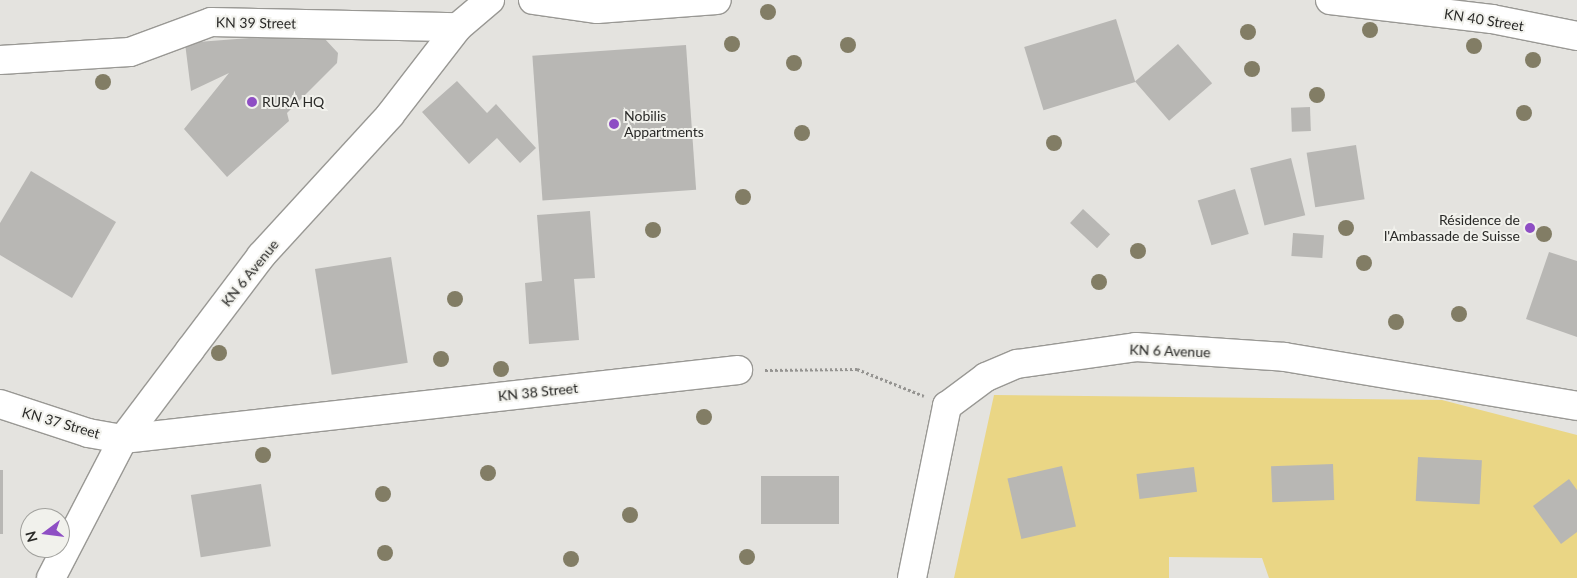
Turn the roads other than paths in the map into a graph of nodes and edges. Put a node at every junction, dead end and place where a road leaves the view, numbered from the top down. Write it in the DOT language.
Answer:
graph roads {
  1 [pos="490,0"];
  2 [pos="533,0"];
  3 [pos="717,0"];
  4 [pos="1330,0"];
  5 [pos="458,27"];
  6 [pos="1577,36"];
  7 [pos="0,60"];
  8 [pos="738,370"];
  9 [pos="0,404"];
  10 [pos="1577,406"];
  11 [pos="123,439"];
  12 [pos="52,578"];
  13 [pos="912,578"];
  1 -- 5 [label="street, KN 6 Avenue"];
  2 -- 3 [label="street"];
  4 -- 6 [label="street, KN 40 Street"];
  5 -- 7 [label="street, KN 39 Street"];
  5 -- 11 [label="street, KN 6 Avenue"];
  8 -- 11 [label="street, KN 38 Street"];
  9 -- 11 [label="street, KN 37 Street"];
  10 -- 13 [label="street, KN 6 Avenue"];
  11 -- 12 [label="street, KN 6 Avenue"];
}
